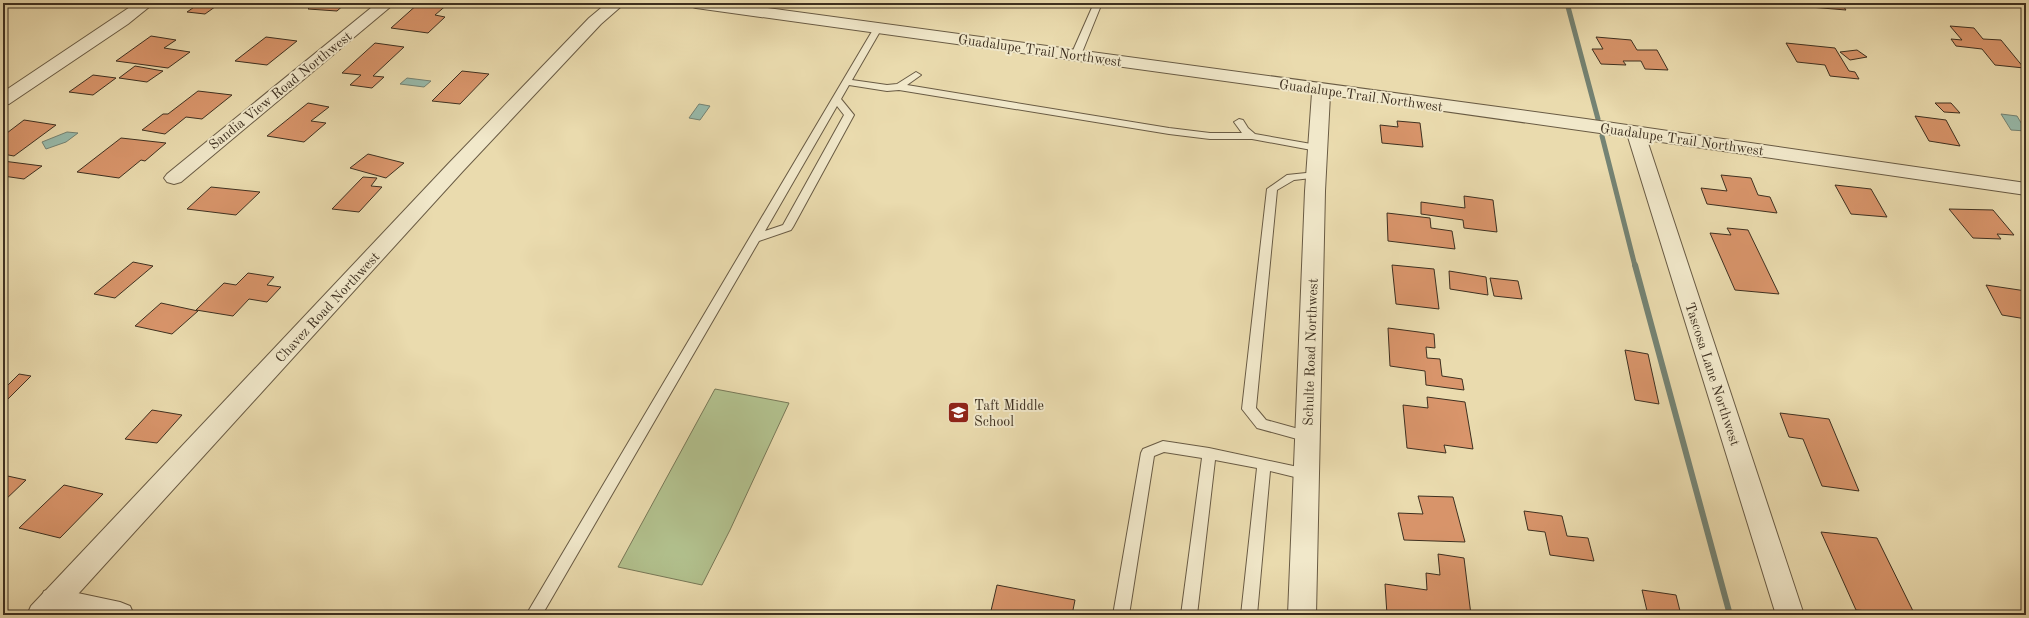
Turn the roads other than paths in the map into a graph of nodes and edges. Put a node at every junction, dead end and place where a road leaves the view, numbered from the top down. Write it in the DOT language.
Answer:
graph roads {
  1 [pos="146,3"];
  2 [pos="387,3"];
  3 [pos="617,3"];
  4 [pos="696,3"];
  5 [pos="1098,3"];
  6 [pos="878,28"];
  7 [pos="1076,55"];
  8 [pos="916,75"];
  9 [pos="847,82"];
  10 [pos="899,88"];
  11 [pos="1321,89"];
  12 [pos="3,100"];
  13 [pos="836,100"];
  14 [pos="1239,122"];
  15 [pos="1636,133"];
  16 [pos="1252,136"];
  17 [pos="1318,148"];
  18 [pos="1316,175"];
  19 [pos="174,178"];
  20 [pos="2026,189"];
  21 [pos="756,238"];
  22 [pos="1308,437"];
  23 [pos="1209,453"];
  24 [pos="1264,464"];
  25 [pos="1306,474"];
  26 [pos="48,607"];
  27 [pos="120,615"];
  28 [pos="534,615"];
  29 [pos="1121,615"];
  30 [pos="1189,615"];
  31 [pos="1249,615"];
  32 [pos="1302,615"];
  33 [pos="1790,615"];
  1 -- 12 [label="street"];
  2 -- 19 [label="street, Sandia View Road Northwest"];
  3 -- 26 [label="street, Chavez Road Northwest"];
  4 -- 6 [label="street, Guadalupe Trail Northwest"];
  5 -- 7 [label="lane"];
  6 -- 7 [label="street, Guadalupe Trail Northwest"];
  6 -- 9 [label="lane"];
  7 -- 11 [label="street, Guadalupe Trail Northwest"];
  8 -- 10 [label="lane"];
  9 -- 10 [label="lane"];
  9 -- 13 [label="lane"];
  10 -- 16 [label="lane"];
  11 -- 15 [label="street, Guadalupe Trail Northwest"];
  11 -- 17 [label="street, Schulte Road Northwest"];
  13 -- 21 [label="lane"];
  13 -- 21 [label="lane"];
  14 -- 16 [label="lane"];
  15 -- 20 [label="street, Guadalupe Trail Northwest"];
  15 -- 33 [label="street, Tascosa Lane Northwest"];
  16 -- 17 [label="lane"];
  17 -- 18 [label="street, Schulte Road Northwest"];
  18 -- 22 [label="street, Schulte Road Northwest"];
  18 -- 22 [label="lane"];
  21 -- 28 [label="lane"];
  22 -- 25 [label="street, Schulte Road Northwest"];
  23 -- 24 [label="lane"];
  23 -- 29 [label="lane"];
  23 -- 30 [label="lane"];
  24 -- 25 [label="lane"];
  24 -- 31 [label="lane"];
  25 -- 32 [label="street, Schulte Road Northwest"];
  26 -- 27 [label="street"];
}
